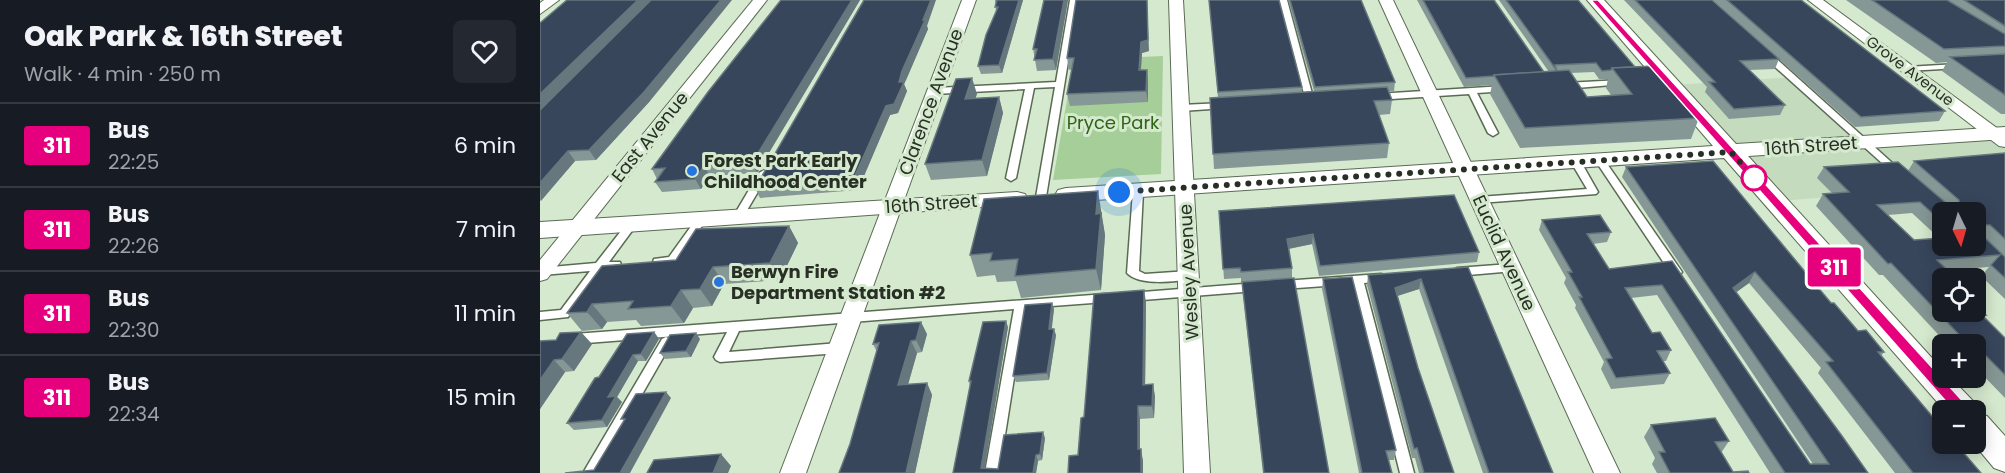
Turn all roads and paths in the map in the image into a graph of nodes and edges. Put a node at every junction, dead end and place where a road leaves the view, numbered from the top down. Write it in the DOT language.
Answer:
graph roads {
  1 [pos="552,0"];
  2 [pos="760,0"];
  3 [pos="969,0"];
  4 [pos="1074,0"];
  5 [pos="1176,0"];
  6 [pos="1283,0"];
  7 [pos="1386,0"];
  8 [pos="1595,0"];
  9 [pos="1815,0"];
  10 [pos="540,10"];
  11 [pos="1757,46"];
  12 [pos="1972,65"];
  13 [pos="1906,69"];
  14 [pos="1634,82"];
  15 [pos="1060,84"];
  16 [pos="1030,86"];
  17 [pos="1552,86"];
  18 [pos="1518,88"];
  19 [pos="935,91"];
  20 [pos="1472,91"];
  21 [pos="1430,93"];
  22 [pos="1365,97"];
  23 [pos="1321,100"];
  24 [pos="1299,101"];
  25 [pos="1310,101"];
  26 [pos="1228,105"];
  27 [pos="1181,108"];
  28 [pos="1493,133"];
  29 [pos="2001,136"];
  30 [pos="1865,142"];
  31 [pos="1731,152"];
  32 [pos="1600,160"];
  33 [pos="771,161"];
  34 [pos="1576,162"];
  35 [pos="1465,169"];
  36 [pos="1011,178"];
  37 [pos="1904,178"];
  38 [pos="1185,188"];
  39 [pos="1138,191"];
  40 [pos="1041,197"];
  41 [pos="1479,200"];
  42 [pos="892,207"];
  43 [pos="738,217"];
  44 [pos="701,220"];
  45 [pos="632,224"];
  46 [pos="576,228"];
  47 [pos="540,230"];
  48 [pos="651,262"];
  49 [pos="630,264"];
  50 [pos="598,267"];
  51 [pos="1510,268"];
  52 [pos="541,272"];
  53 [pos="1449,273"];
  54 [pos="1392,277"];
  55 [pos="1358,280"];
  56 [pos="1682,281"];
  57 [pos="1189,284"];
  58 [pos="1020,305"];
  59 [pos="540,316"];
  60 [pos="851,318"];
  61 [pos="735,327"];
  62 [pos="672,331"];
  63 [pos="562,339"];
  64 [pos="839,348"];
  65 [pos="1953,400"];
  66 [pos="1986,436"];
  67 [pos="2005,458"];
  68 [pos="590,473"];
  69 [pos="793,473"];
  70 [pos="992,473"];
  71 [pos="1197,473"];
  72 [pos="1407,473"];
  73 [pos="1607,473"];
  1 -- 10 [label="street"];
  2 -- 46 [label="street, East Avenue"];
  3 -- 19 [label="street, Clarence Avenue"];
  4 -- 15 [label="lane"];
  5 -- 27 [label="street, Wesley Avenue"];
  6 -- 25 [label="lane"];
  7 -- 21 [label="street, Euclid Avenue"];
  8 -- 31 [label="street"];
  9 -- 13 [label="street, Grove Avenue"];
  11 -- 30 [label="lane"];
  12 -- 13 [label="lane"];
  13 -- 29 [label="street, Grove Avenue"];
  14 -- 17 [label="lane"];
  15 -- 16 [label="lane"];
  15 -- 40 [label="lane"];
  16 -- 19 [label="lane"];
  16 -- 36 [label="lane"];
  18 -- 20 [label="lane"];
  19 -- 42 [label="street, Clarence Avenue"];
  20 -- 21 [label="lane"];
  20 -- 28 [label="lane"];
  21 -- 22 [label="lane"];
  21 -- 35 [label="street, Euclid Avenue"];
  23 -- 25 [label="lane"];
  24 -- 25 [label="lane"];
  26 -- 27 [label="lane"];
  27 -- 38 [label="street, Wesley Avenue"];
  29 -- 30 [label="street, 16th Street"];
  30 -- 31 [label="street, 16th Street"];
  30 -- 37 [label="lane"];
  31 -- 32 [label="street, 16th Street"];
  31 -- 65 [label="street"];
  32 -- 34 [label="street, 16th Street"];
  32 -- 56 [label="lane"];
  33 -- 43 [label="lane"];
  34 -- 35 [label="street, 16th Street"];
  34 -- 41 [label="lane"];
  35 -- 38 [label="street, 16th Street"];
  35 -- 41 [label="street, Euclid Avenue"];
  38 -- 39 [label="street, 16th Street"];
  38 -- 57 [label="street, Wesley Avenue"];
  39 -- 40 [label="street, 16th Street"];
  39 -- 57 [label="lane"];
  40 -- 42 [label="street, 16th Street"];
  41 -- 51 [label="street, Euclid Avenue"];
  42 -- 43 [label="street, 16th Street"];
  42 -- 60 [label="street, Clarence Avenue"];
  43 -- 44 [label="street, 16th Street"];
  44 -- 45 [label="street, 16th Street"];
  44 -- 48 [label="lane"];
  45 -- 46 [label="street, 16th Street"];
  45 -- 50 [label="lane"];
  46 -- 47 [label="street, 16th Street"];
  46 -- 52 [label="street, East Avenue"];
  49 -- 50 [label="lane"];
  50 -- 52 [label="lane"];
  50 -- 59 [label="lane"];
  51 -- 53 [label="lane"];
  51 -- 73 [label="street, Euclid Avenue"];
  54 -- 55 [label="lane"];
  55 -- 57 [label="lane"];
  55 -- 72 [label="lane"];
  57 -- 58 [label="lane"];
  57 -- 71 [label="street, Wesley Avenue"];
  58 -- 60 [label="lane"];
  58 -- 70 [label="lane"];
  60 -- 61 [label="lane"];
  60 -- 64 [label="street, Clarence Avenue"];
  61 -- 62 [label="lane"];
  61 -- 64 [label="lane"];
  62 -- 63 [label="lane"];
  62 -- 68 [label="lane"];
  64 -- 69 [label="street, Clarence Avenue"];
  66 -- 67 [label="street"];
}
